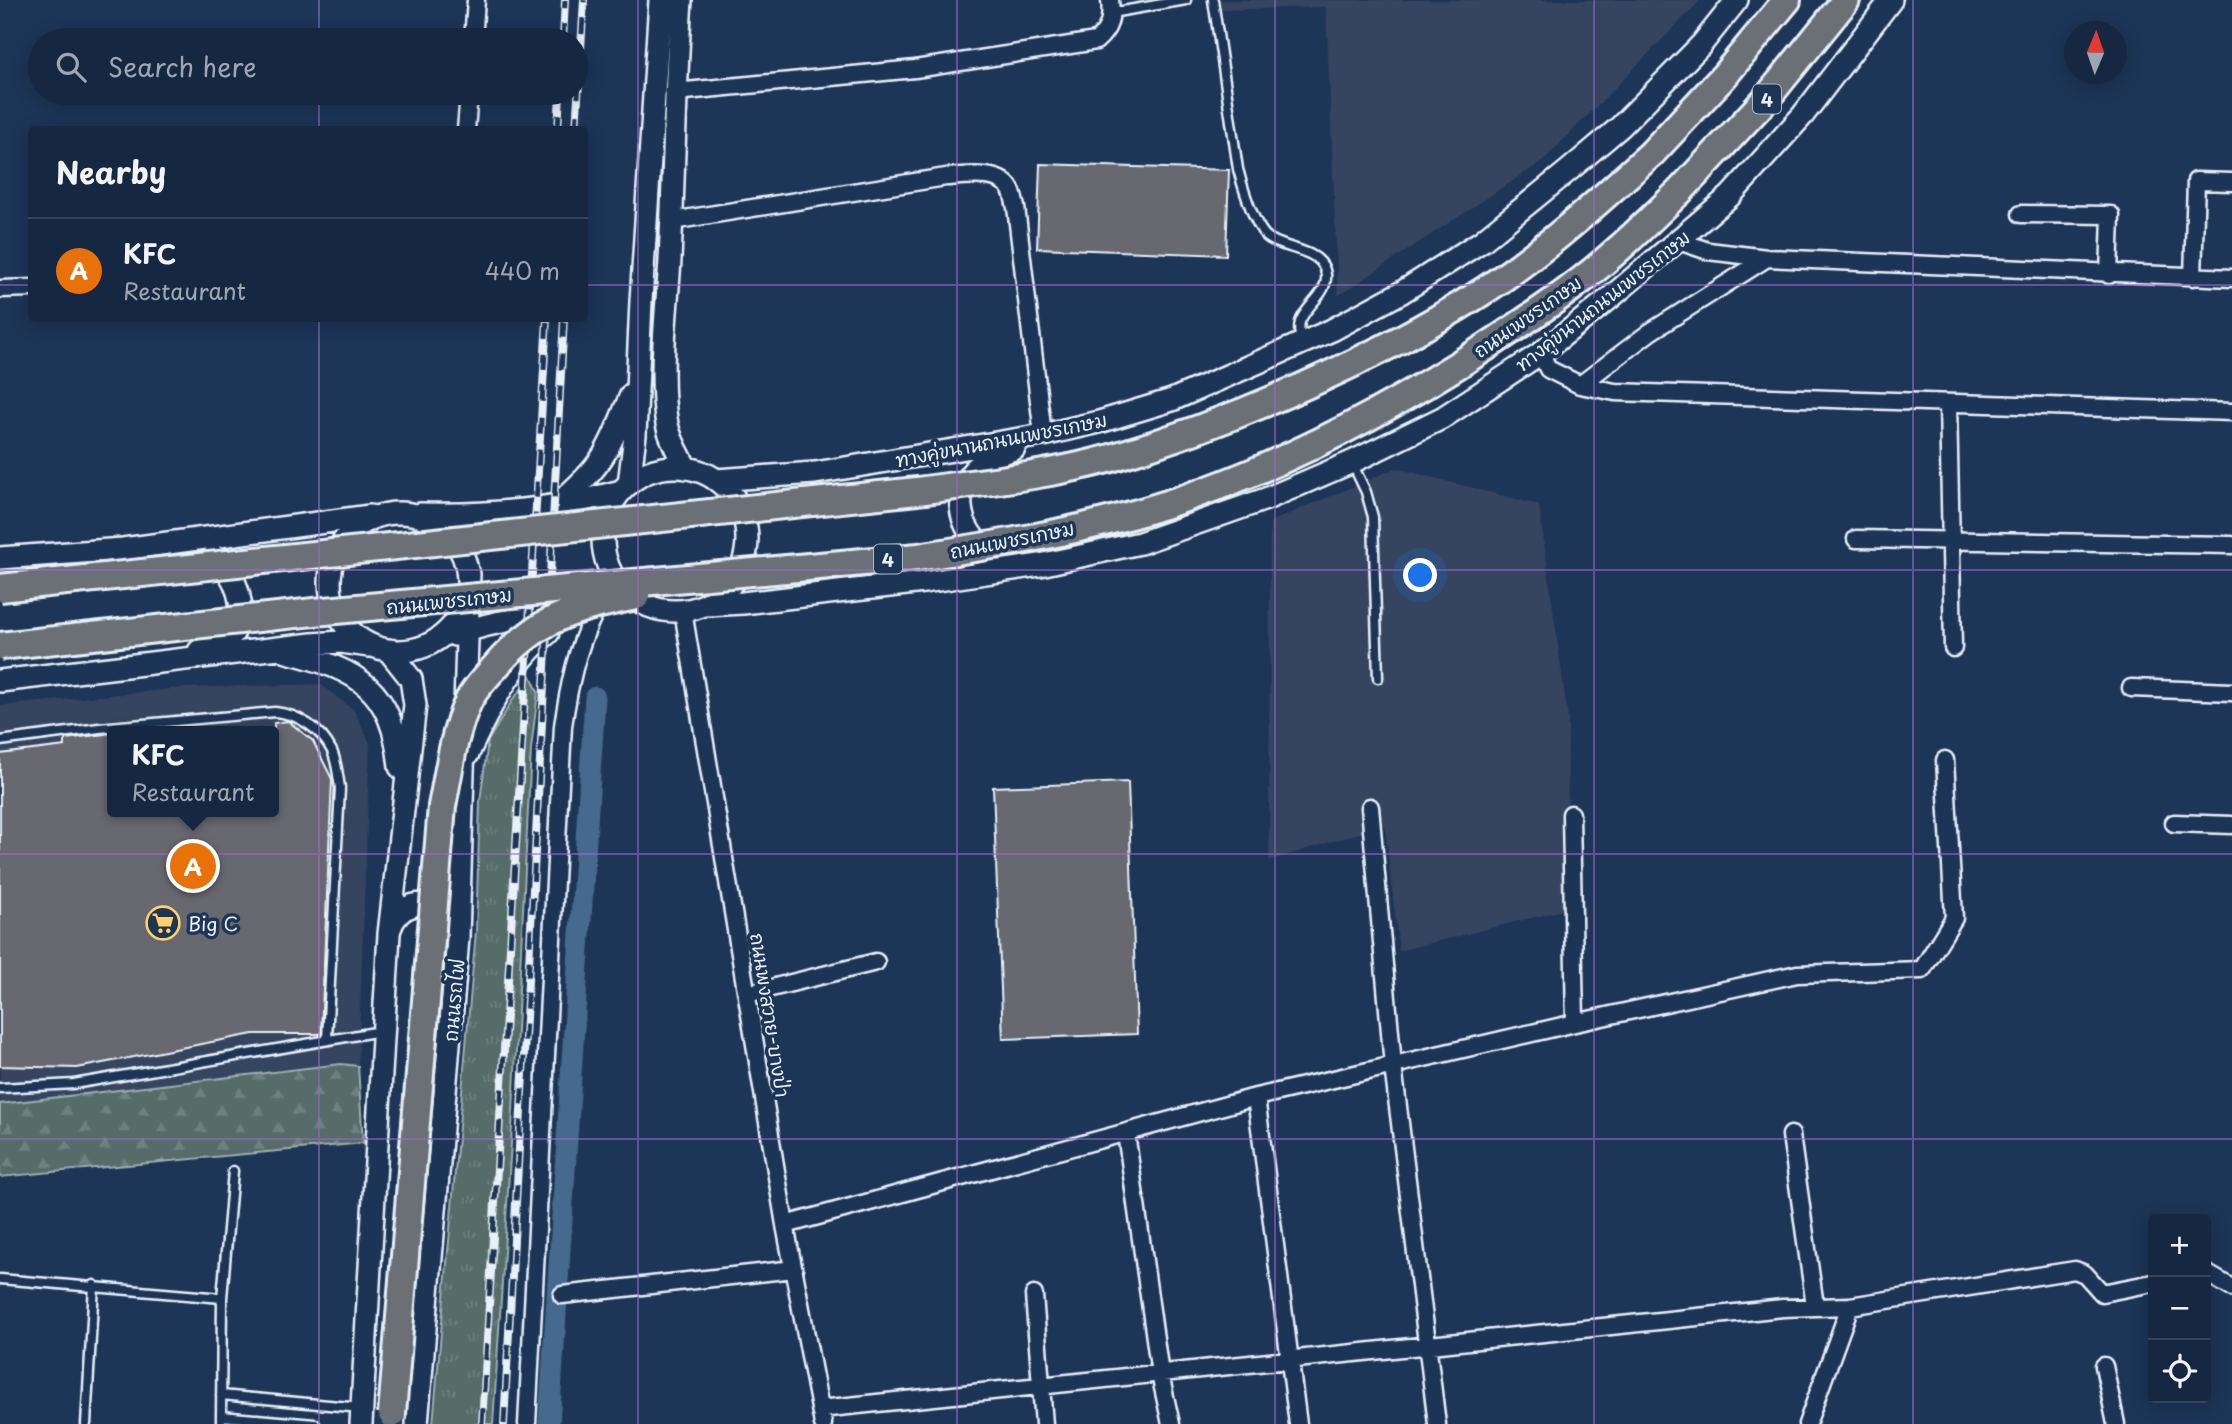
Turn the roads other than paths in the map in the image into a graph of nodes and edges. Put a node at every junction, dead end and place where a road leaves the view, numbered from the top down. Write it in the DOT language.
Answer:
graph roads {
  1 [pos="476,0"];
  2 [pos="660,0"];
  3 [pos="681,0"];
  4 [pos="1186,0"];
  5 [pos="1213,0"];
  6 [pos="1737,0"];
  7 [pos="1787,0"];
  8 [pos="1846,0"];
  9 [pos="1891,0"];
  10 [pos="1111,7"];
  11 [pos="474,28"];
  12 [pos="675,92"];
  13 [pos="468,105"];
  14 [pos="466,126"];
  15 [pos="2232,182"];
  16 [pos="2021,214"];
  17 [pos="672,220"];
  18 [pos="1679,241"];
  19 [pos="1767,258"];
  20 [pos="2109,275"];
  21 [pos="2193,277"];
  22 [pos="2232,278"];
  23 [pos="28,288"];
  24 [pos="0,289"];
  25 [pos="1302,344"];
  26 [pos="1541,352"];
  27 [pos="636,384"];
  28 [pos="1580,385"];
  29 [pos="1948,403"];
  30 [pos="2232,412"];
  31 [pos="1099,422"];
  32 [pos="1044,435"];
  33 [pos="1352,462"];
  34 [pos="687,468"];
  35 [pos="716,480"];
  36 [pos="625,488"];
  37 [pos="557,505"];
  38 [pos="389,513"];
  39 [pos="411,514"];
  40 [pos="1856,539"];
  41 [pos="1949,539"];
  42 [pos="1140,543"];
  43 [pos="2232,545"];
  44 [pos="123,549"];
  45 [pos="918,556"];
  46 [pos="0,558"];
  47 [pos="468,585"];
  48 [pos="0,588"];
  49 [pos="707,605"];
  50 [pos="660,610"];
  51 [pos="683,611"];
  52 [pos="585,614"];
  53 [pos="467,630"];
  54 [pos="0,646"];
  55 [pos="427,646"];
  56 [pos="1953,648"];
  57 [pos="273,649"];
  58 [pos="381,649"];
  59 [pos="149,664"];
  60 [pos="1378,678"];
  61 [pos="0,681"];
  62 [pos="2131,688"];
  63 [pos="2232,692"];
  64 [pos="121,726"];
  65 [pos="107,727"];
  66 [pos="0,741"];
  67 [pos="1945,760"];
  68 [pos="463,764"];
  69 [pos="404,804"];
  70 [pos="1370,807"];
  71 [pos="1571,814"];
  72 [pos="2174,823"];
  73 [pos="2232,825"];
  74 [pos="388,934"];
  75 [pos="458,938"];
  76 [pos="876,962"];
  77 [pos="747,994"];
  78 [pos="1575,1023"];
  79 [pos="384,1031"];
  80 [pos="327,1040"];
  81 [pos="1393,1066"];
  82 [pos="0,1088"];
  83 [pos="1256,1097"];
  84 [pos="1126,1133"];
  85 [pos="1791,1135"];
  86 [pos="233,1171"];
  87 [pos="785,1224"];
  88 [pos="794,1269"];
  89 [pos="2211,1276"];
  90 [pos="0,1279"];
  91 [pos="2148,1284"];
  92 [pos="94,1285"];
  93 [pos="2232,1288"];
  94 [pos="562,1295"];
  95 [pos="1034,1295"];
  96 [pos="222,1298"];
  97 [pos="1815,1306"];
  98 [pos="1850,1306"];
  99 [pos="1428,1347"];
  100 [pos="1289,1361"];
  101 [pos="2104,1366"];
  102 [pos="1160,1374"];
  103 [pos="1040,1386"];
  104 [pos="221,1395"];
  105 [pos="362,1416"];
  106 [pos="822,1416"];
  107 [pos="391,1419"];
  108 [pos="221,1420"];
  109 [pos="86,1424"];
  110 [pos="314,1424"];
  111 [pos="417,1424"];
  112 [pos="527,1424"];
  113 [pos="1044,1424"];
  114 [pos="1171,1424"];
  115 [pos="1298,1424"];
  116 [pos="1437,1424"];
  117 [pos="1807,1424"];
  118 [pos="2116,1424"];
  1 -- 11 [label="street"];
  2 -- 27 [label="main road"];
  3 -- 12 [label="main road"];
  4 -- 10 [label="lane"];
  5 -- 25 [label="lane"];
  6 -- 25 [label="main road, ทางคู่ขนานถนนเพชรเกษม"];
  7 -- 48 [label="highway, 4, bridge"];
  8 -- 45 [label="highway, ถนนเพชรเกษม / 4, bridge"];
  9 -- 18 [label="main road, ทางคู่ขนานถนนเพชรเกษม / 4"];
  10 -- 12 [label="street"];
  12 -- 17 [label="main road"];
  13 -- 14 [label="street"];
  15 -- 21 [label="street"];
  16 -- 20 [label="street"];
  17 -- 32 [label="street"];
  17 -- 34 [label="main road"];
  18 -- 19 [label="street"];
  18 -- 26 [label="main road, ทางคู่ขนานถนนเพชรเกษม / 4"];
  19 -- 20 [label="street"];
  19 -- 28 [label="street"];
  20 -- 21 [label="street"];
  21 -- 22 [label="street"];
  23 -- 24 [label="street"];
  25 -- 31 [label="main road, ทางคู่ขนานถนนเพชรเกษม"];
  26 -- 28 [label="street"];
  26 -- 33 [label="main road, ทางคู่ขนานถนนเพชรเกษม / 4"];
  27 -- 36 [label="main road"];
  27 -- 37 [label="main road"];
  28 -- 29 [label="street"];
  29 -- 30 [label="street"];
  29 -- 41 [label="street"];
  31 -- 32 [label="main road, ทางคู่ขนานถนนเพชรเกษม"];
  31 -- 42 [label="main road"];
  32 -- 35 [label="main road, ทางคู่ขนานถนนเพชรเกษม"];
  33 -- 42 [label="main road, ทางคู่ขนานถนนเพชรเกษม / 4"];
  33 -- 60 [label="lane"];
  34 -- 35 [label="main road"];
  34 -- 36 [label="main road"];
  35 -- 49 [label="main road"];
  36 -- 37 [label="main road"];
  36 -- 50 [label="main road"];
  37 -- 39 [label="main road"];
  38 -- 39 [label="main road"];
  38 -- 44 [label="main road"];
  38 -- 58 [label="main road"];
  39 -- 47 [label="main road"];
  40 -- 41 [label="street"];
  41 -- 43 [label="street"];
  41 -- 56 [label="street"];
  42 -- 49 [label="main road, ทางคู่ขนานถนนเพชรเกษม / 4"];
  44 -- 46 [label="main road"];
  44 -- 59 [label="main road"];
  45 -- 54 [label="highway, ถนนเพชรเกษม / 4, bridge"];
  45 -- 107 [label="highway, bridge"];
  47 -- 53 [label="main road, ถนนรถไฟ"];
  47 -- 55 [label="main road"];
  49 -- 51 [label="main road"];
  50 -- 51 [label="main road"];
  50 -- 52 [label="main road, ถนนเพชรเกษม"];
  51 -- 77 [label="street, ถนนพงสวาย-บางป่า"];
  52 -- 53 [label="main road, ถนนเพชรเกษม"];
  52 -- 68 [label="main road"];
  52 -- 112 [label="street"];
  53 -- 55 [label="main road, ถนนเพชรเกษม"];
  53 -- 68 [label="main road, ถนนรถไฟ"];
  55 -- 58 [label="main road, ถนนเพชรเกษม"];
  57 -- 58 [label="main road"];
  57 -- 59 [label="main road"];
  57 -- 69 [label="main road"];
  58 -- 69 [label="main road"];
  59 -- 61 [label="main road"];
  62 -- 63 [label="street"];
  64 -- 80 [label="lane"];
  65 -- 66 [label="lane"];
  67 -- 78 [label="street"];
  68 -- 75 [label="main road, ถนนรถไฟ"];
  69 -- 74 [label="main road"];
  70 -- 81 [label="street"];
  71 -- 78 [label="street"];
  72 -- 73 [label="street"];
  74 -- 75 [label="main road"];
  74 -- 79 [label="main road"];
  75 -- 111 [label="main road, ถนนรถไฟ"];
  76 -- 77 [label="street"];
  77 -- 87 [label="street, ถนนพงสวาย-บางป่า"];
  78 -- 81 [label="street"];
  79 -- 80 [label="lane"];
  79 -- 105 [label="main road"];
  80 -- 82 [label="lane"];
  81 -- 83 [label="street"];
  81 -- 99 [label="street"];
  83 -- 84 [label="street"];
  83 -- 100 [label="street"];
  84 -- 87 [label="street"];
  84 -- 102 [label="street"];
  85 -- 97 [label="street"];
  86 -- 96 [label="lane"];
  87 -- 88 [label="street, ถนนพงสวาย-บางป่า"];
  88 -- 94 [label="street"];
  88 -- 106 [label="street, ถนนพงสวาย-บางป่า"];
  89 -- 93 [label="street"];
  90 -- 92 [label="lane"];
  91 -- 98 [label="street"];
  92 -- 96 [label="lane"];
  92 -- 109 [label="lane"];
  95 -- 103 [label="street"];
  96 -- 104 [label="lane"];
  97 -- 98 [label="street"];
  97 -- 99 [label="street"];
  98 -- 117 [label="street"];
  99 -- 100 [label="street"];
  99 -- 116 [label="street"];
  100 -- 102 [label="street"];
  100 -- 115 [label="street"];
  101 -- 118 [label="street"];
  102 -- 103 [label="street"];
  102 -- 114 [label="street"];
  103 -- 106 [label="street"];
  103 -- 113 [label="street"];
  104 -- 105 [label="lane"];
  104 -- 108 [label="lane"];
  108 -- 110 [label="lane"];
}
